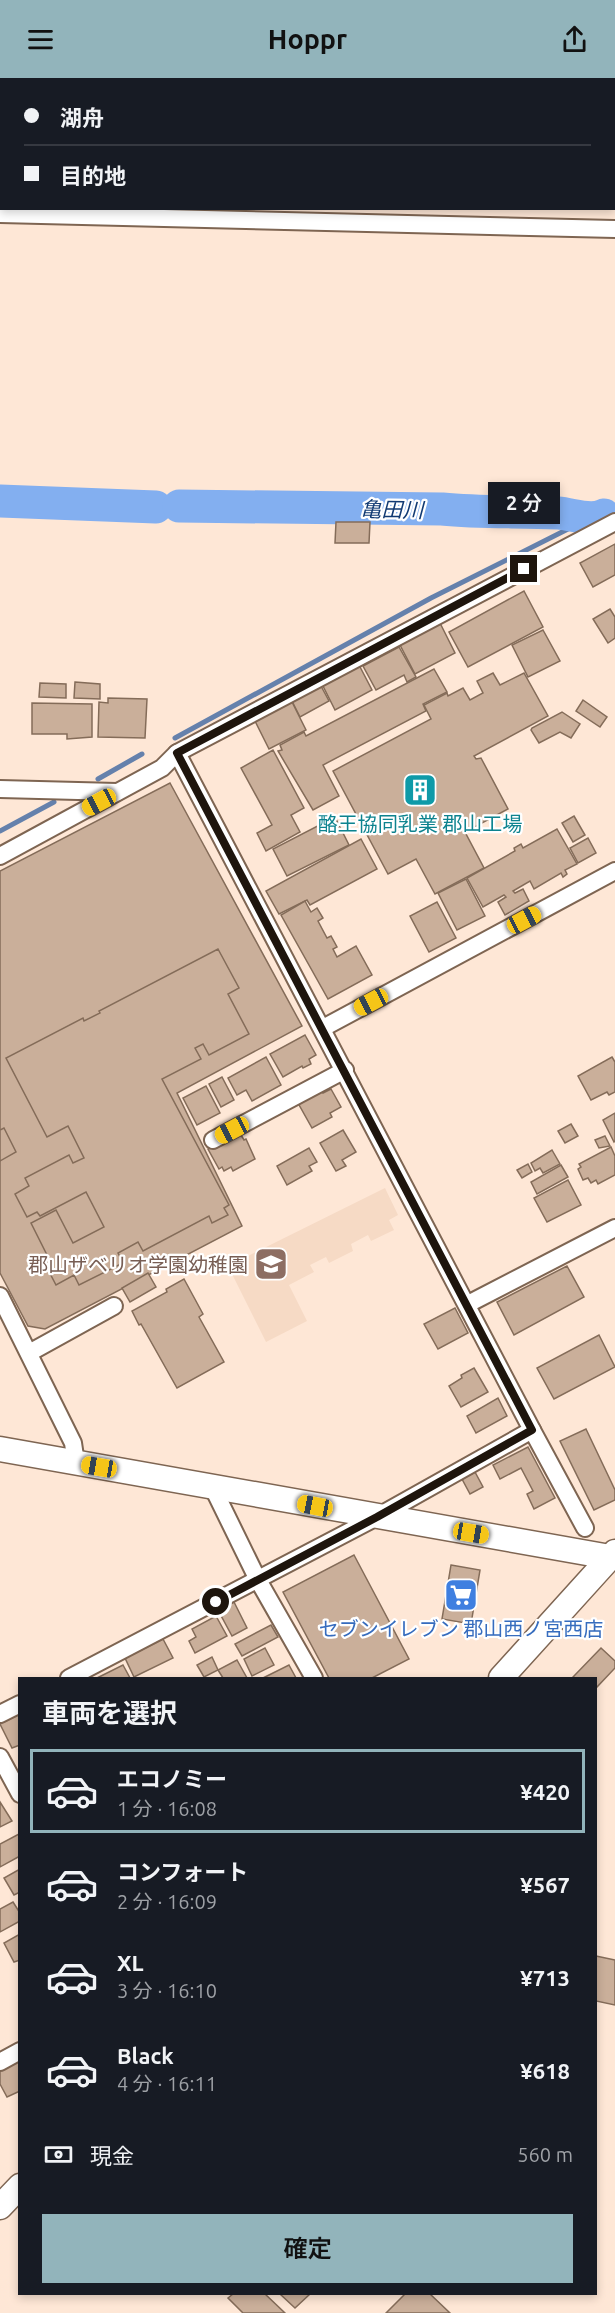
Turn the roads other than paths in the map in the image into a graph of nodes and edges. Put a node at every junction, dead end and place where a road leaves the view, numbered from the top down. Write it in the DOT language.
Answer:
graph roads {
  1 [pos="0,214"];
  2 [pos="615,229"];
  3 [pos="615,522"];
  4 [pos="177,753"];
  5 [pos="0,789"];
  6 [pos="118,792"];
  7 [pos="0,856"];
  8 [pos="615,871"];
  9 [pos="323,1028"];
  10 [pos="345,1070"];
  11 [pos="213,1140"];
  12 [pos="615,1228"];
  13 [pos="0,1296"];
  14 [pos="468,1304"];
  15 [pos="114,1306"];
  16 [pos="29,1353"];
  17 [pos="532,1430"];
  18 [pos="0,1449"];
  19 [pos="76,1463"];
  20 [pos="212,1486"];
  21 [pos="377,1517"];
  22 [pos="585,1528"];
  23 [pos="614,1556"];
  24 [pos="258,1580"];
  25 [pos="71,1677"];
  26 [pos="313,1677"];
  27 [pos="502,1677"];
  28 [pos="18,1705"];
  29 [pos="0,1714"];
  30 [pos="0,1757"];
  31 [pos="18,1790"];
  32 [pos="18,2052"];
  33 [pos="0,2062"];
  34 [pos="18,2188"];
  35 [pos="0,2207"];
  1 -- 2 [label="street"];
  3 -- 4 [label="street"];
  4 -- 6 [label="street"];
  4 -- 9 [label="street"];
  5 -- 6 [label="street"];
  6 -- 7 [label="street"];
  8 -- 9 [label="street"];
  9 -- 10 [label="street"];
  10 -- 11 [label="street"];
  10 -- 14 [label="street"];
  12 -- 14 [label="street"];
  13 -- 16 [label="street"];
  14 -- 17 [label="street"];
  15 -- 16 [label="street"];
  16 -- 19 [label="street"];
  17 -- 21 [label="street"];
  17 -- 22 [label="street"];
  18 -- 19 [label="street"];
  19 -- 20 [label="street"];
  20 -- 21 [label="street"];
  20 -- 24 [label="street"];
  21 -- 23 [label="street"];
  21 -- 24 [label="street"];
  23 -- 27 [label="street"];
  24 -- 25 [label="street"];
  24 -- 26 [label="street"];
  28 -- 29 [label="street"];
  30 -- 31 [label="street"];
  32 -- 33 [label="street"];
  34 -- 35 [label="street"];
}
